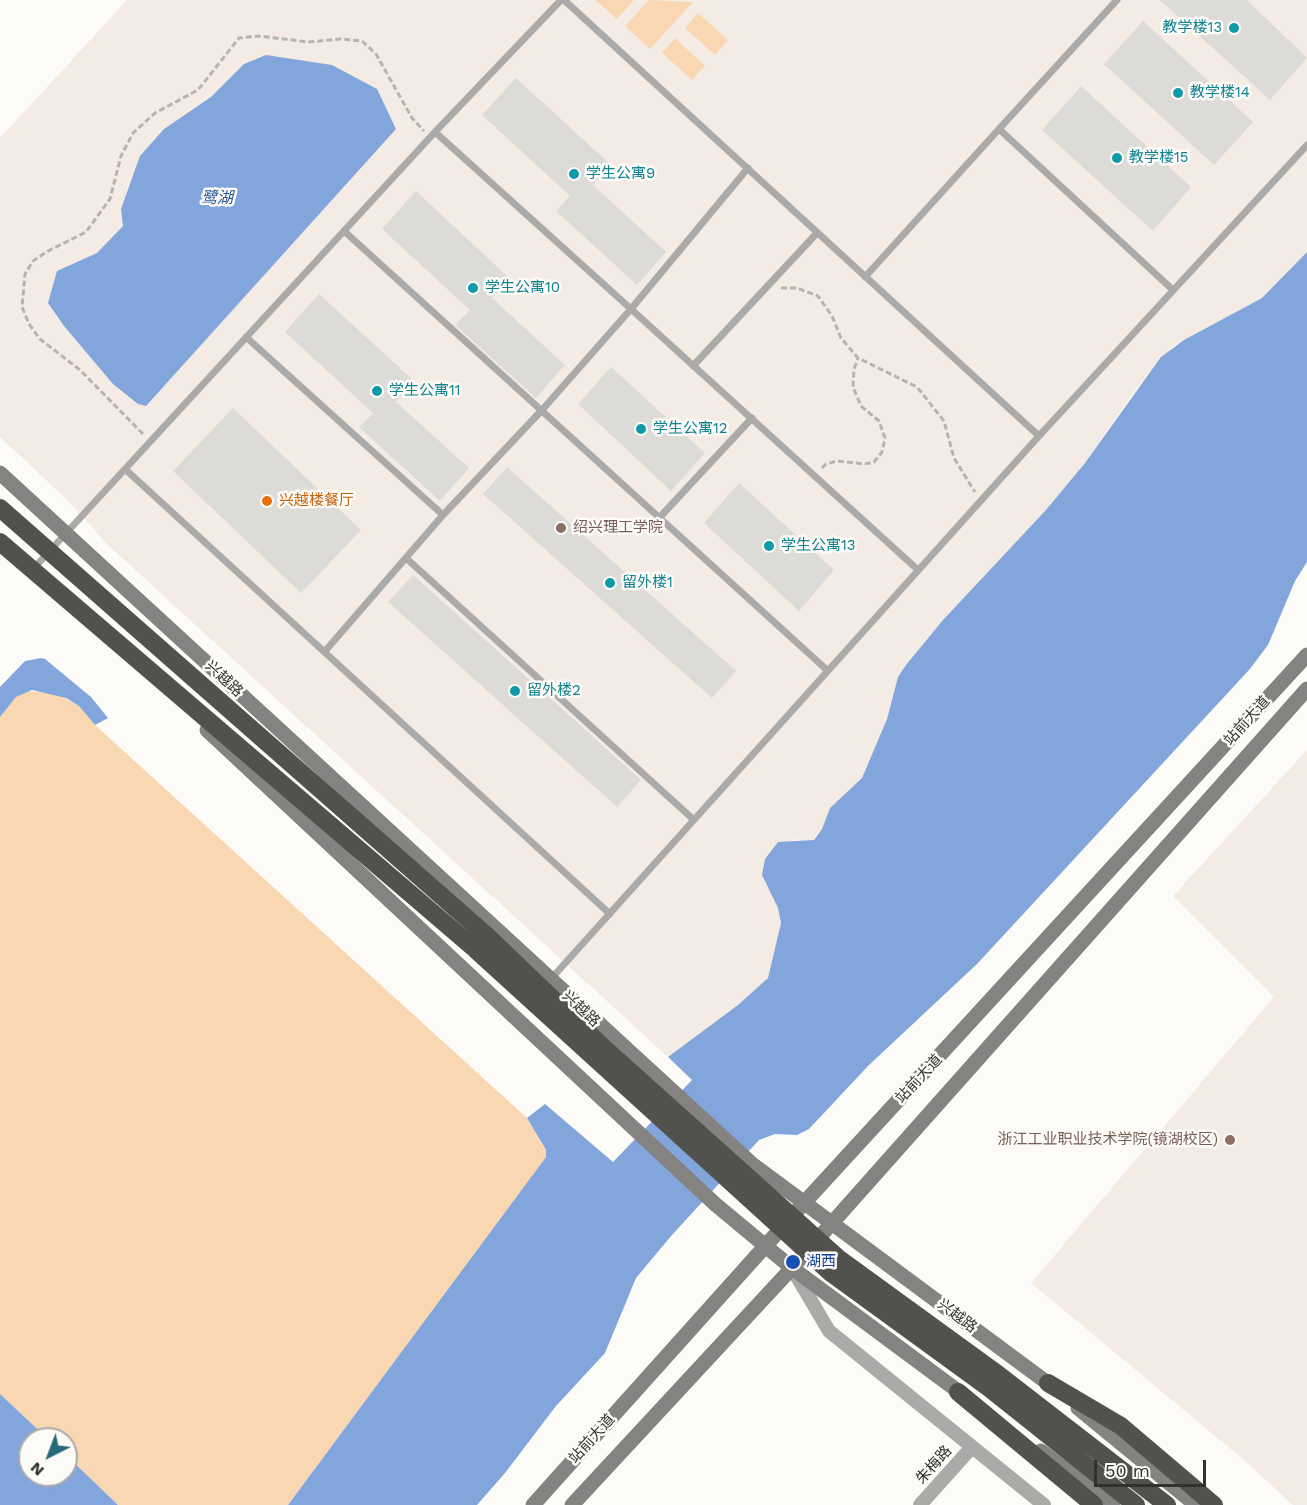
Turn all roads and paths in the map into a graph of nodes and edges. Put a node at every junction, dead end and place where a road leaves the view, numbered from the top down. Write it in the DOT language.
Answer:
graph roads {
  1 [pos="563,0"];
  2 [pos="1117,0"];
  3 [pos="999,129"];
  4 [pos="433,134"];
  5 [pos="1307,145"];
  6 [pos="748,168"];
  7 [pos="345,231"];
  8 [pos="817,233"];
  9 [pos="865,277"];
  10 [pos="768,286"];
  11 [pos="1173,290"];
  12 [pos="631,309"];
  13 [pos="246,337"];
  14 [pos="858,358"];
  15 [pos="693,366"];
  16 [pos="543,410"];
  17 [pos="752,418"];
  18 [pos="1039,436"];
  19 [pos="150,442"];
  20 [pos="125,469"];
  21 [pos="0,473"];
  22 [pos="816,477"];
  23 [pos="980,501"];
  24 [pos="0,508"];
  25 [pos="443,515"];
  26 [pos="660,517"];
  27 [pos="66,534"];
  28 [pos="0,535"];
  29 [pos="0,542"];
  30 [pos="406,558"];
  31 [pos="34,568"];
  32 [pos="918,570"];
  33 [pos="326,650"];
  34 [pos="1307,655"];
  35 [pos="827,670"];
  36 [pos="1307,689"];
  37 [pos="694,820"];
  38 [pos="610,914"];
  39 [pos="550,980"];
  40 [pos="803,1204"];
  41 [pos="831,1222"];
  42 [pos="765,1246"];
  43 [pos="792,1268"];
  44 [pos="1048,1383"];
  45 [pos="958,1392"];
  46 [pos="972,1447"];
  47 [pos="533,1505"];
  48 [pos="572,1505"];
  49 [pos="920,1505"];
  50 [pos="1044,1505"];
  51 [pos="1094,1505"];
  52 [pos="1113,1505"];
  53 [pos="1136,1505"];
  54 [pos="1167,1505"];
  55 [pos="1196,1505"];
  56 [pos="1214,1505"];
  1 -- 4 [label="lane"];
  1 -- 6 [label="lane"];
  2 -- 3 [label="lane"];
  3 -- 9 [label="lane"];
  3 -- 11 [label="lane"];
  4 -- 7 [label="lane"];
  4 -- 12 [label="lane"];
  4 -- 19 [label="path"];
  5 -- 11 [label="lane"];
  6 -- 8 [label="lane"];
  6 -- 12 [label="lane"];
  7 -- 13 [label="lane"];
  7 -- 16 [label="lane"];
  8 -- 9 [label="lane"];
  8 -- 10 [label="lane"];
  9 -- 18 [label="lane"];
  10 -- 14 [label="path"];
  10 -- 15 [label="lane"];
  11 -- 18 [label="lane"];
  12 -- 15 [label="lane"];
  12 -- 16 [label="lane"];
  13 -- 19 [label="lane"];
  13 -- 25 [label="lane"];
  14 -- 22 [label="path"];
  14 -- 23 [label="path"];
  15 -- 17 [label="lane"];
  16 -- 25 [label="lane"];
  16 -- 26 [label="lane"];
  17 -- 22 [label="lane"];
  17 -- 26 [label="lane"];
  18 -- 23 [label="lane"];
  19 -- 20 [label="lane"];
  20 -- 27 [label="lane"];
  20 -- 33 [label="lane"];
  21 -- 27 [label="main road, 兴越路"];
  22 -- 32 [label="lane"];
  23 -- 32 [label="lane"];
  24 -- 54 [label="highway, bridge"];
  25 -- 30 [label="lane"];
  26 -- 35 [label="lane"];
  27 -- 31 [label="lane"];
  27 -- 39 [label="main road, 兴越路"];
  28 -- 31 [label="main road"];
  29 -- 53 [label="highway, bridge"];
  30 -- 33 [label="lane"];
  30 -- 37 [label="lane"];
  31 -- 42 [label="main road"];
  32 -- 35 [label="lane"];
  33 -- 38 [label="lane"];
  34 -- 40 [label="main road, 站前大道"];
  35 -- 37 [label="lane"];
  36 -- 41 [label="main road, 站前大道"];
  37 -- 38 [label="lane"];
  38 -- 39 [label="lane"];
  39 -- 40 [label="main road, 兴越路"];
  40 -- 41 [label="main road, 兴越路"];
  40 -- 42 [label="main road, 站前大道"];
  41 -- 43 [label="main road, 站前大道"];
  41 -- 44 [label="main road, 兴越路"];
  42 -- 43 [label="main road"];
  42 -- 47 [label="main road, 站前大道"];
  43 -- 45 [label="main road"];
  43 -- 46 [label="street"];
  43 -- 48 [label="main road, 站前大道"];
  44 -- 55 [label="main road, 兴越路"];
  44 -- 56 [label="highway"];
  45 -- 51 [label="highway"];
  45 -- 52 [label="main road"];
  46 -- 49 [label="street, 朱梅路"];
  46 -- 50 [label="street"];
}
